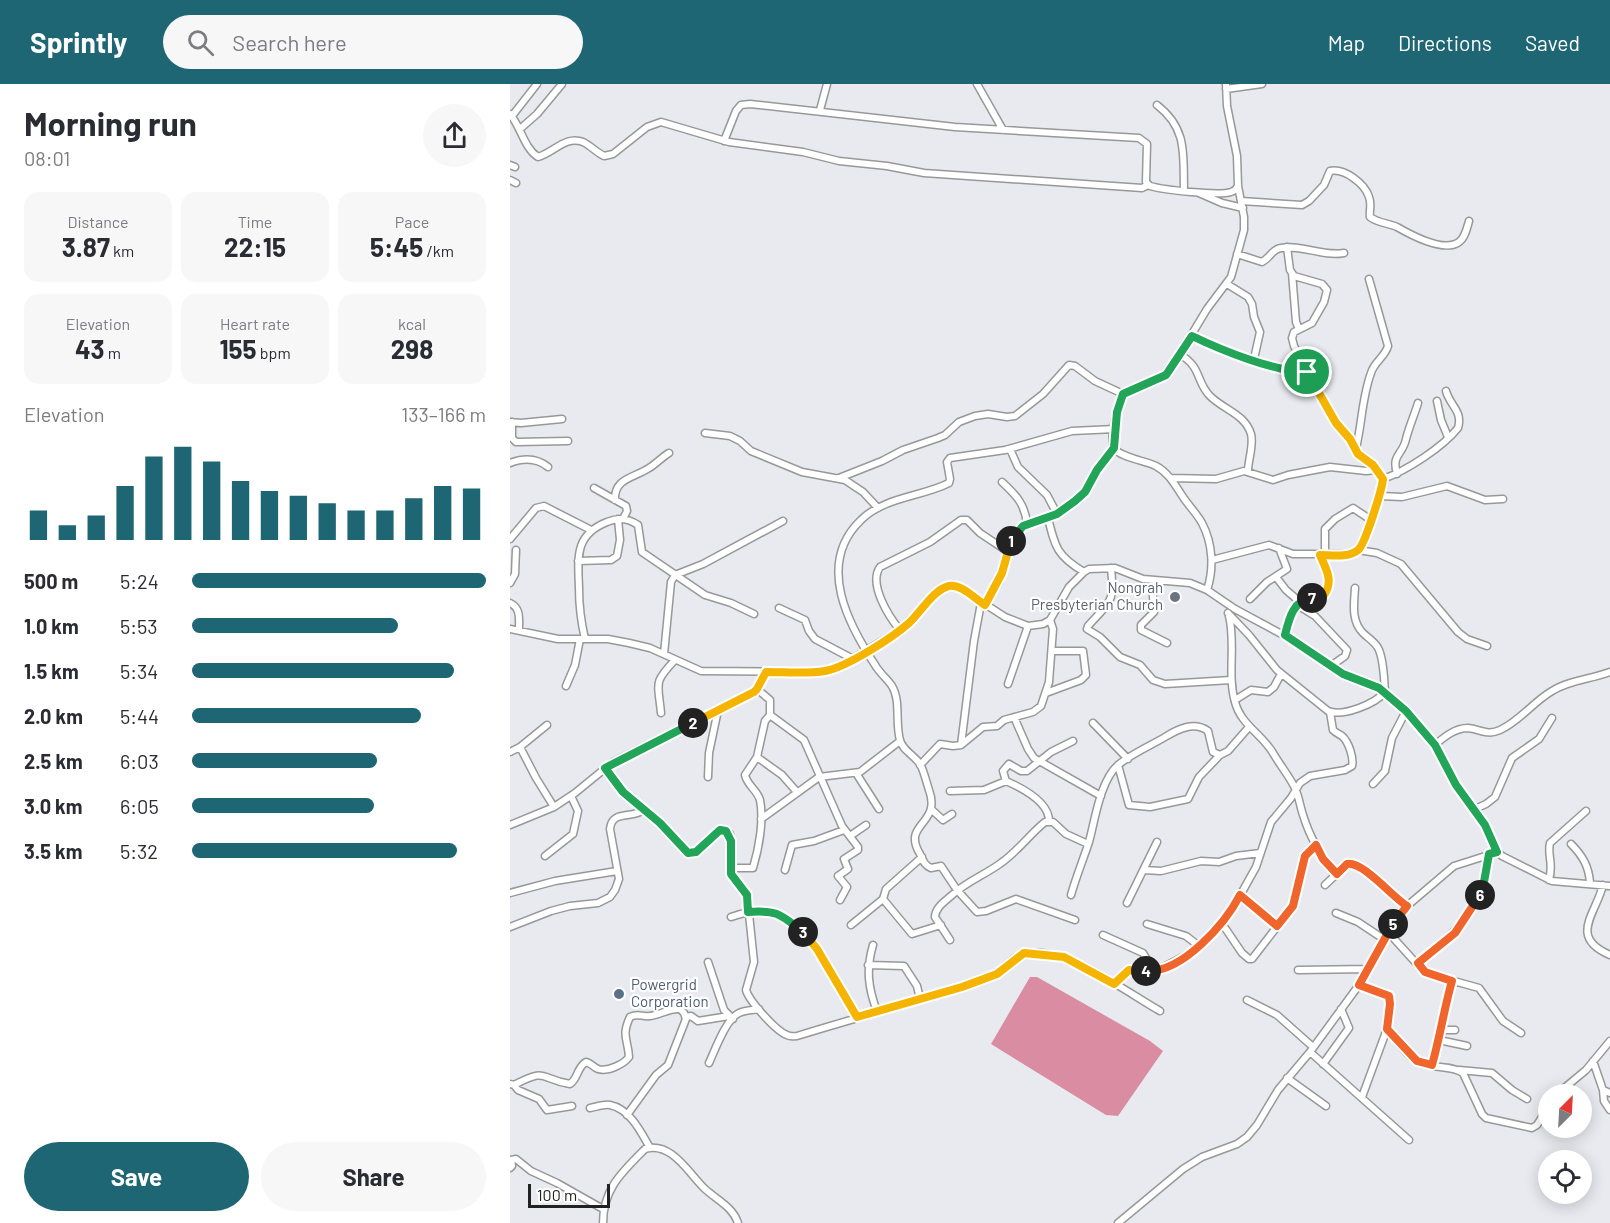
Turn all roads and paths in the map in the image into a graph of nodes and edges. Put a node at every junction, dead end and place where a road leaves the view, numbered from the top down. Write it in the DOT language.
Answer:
graph roads {
  1 [pos="537,84"];
  2 [pos="562,84"];
  3 [pos="826,84"];
  4 [pos="976,84"];
  5 [pos="1262,84"];
  6 [pos="1226,86"];
  7 [pos="1156,105"];
  8 [pos="820,110"];
  9 [pos="511,115"];
  10 [pos="520,129"];
  11 [pos="1003,130"];
  12 [pos="724,141"];
  13 [pos="1148,185"];
  14 [pos="1238,186"];
  15 [pos="1184,191"];
  16 [pos="1198,193"];
  17 [pos="1242,204"];
  18 [pos="1469,221"];
  19 [pos="1287,248"];
  20 [pos="1344,253"];
  21 [pos="1237,254"];
  22 [pos="1292,273"];
  23 [pos="1369,279"];
  24 [pos="1227,284"];
  25 [pos="1299,329"];
  26 [pos="1192,336"];
  27 [pos="1181,355"];
  28 [pos="1254,359"];
  29 [pos="1307,372"];
  30 [pos="1446,391"];
  31 [pos="1123,394"];
  32 [pos="1437,401"];
  33 [pos="1418,403"];
  34 [pos="562,419"];
  35 [pos="511,422"];
  36 [pos="1115,429"];
  37 [pos="705,433"];
  38 [pos="1448,437"];
  39 [pos="567,441"];
  40 [pos="1114,448"];
  41 [pos="1356,448"];
  42 [pos="1010,449"];
  43 [pos="669,453"];
  44 [pos="510,463"];
  45 [pos="548,467"];
  46 [pos="1377,470"];
  47 [pos="1248,471"];
  48 [pos="1396,474"];
  49 [pos="839,478"];
  50 [pos="1171,478"];
  51 [pos="1383,479"];
  52 [pos="1002,482"];
  53 [pos="594,488"];
  54 [pos="1380,496"];
  55 [pos="1503,499"];
  56 [pos="615,500"];
  57 [pos="878,508"];
  58 [pos="1057,514"];
  59 [pos="1048,518"];
  60 [pos="620,519"];
  61 [pos="1371,520"];
  62 [pos="783,521"];
  63 [pos="1027,524"];
  64 [pos="591,530"];
  65 [pos="510,539"];
  66 [pos="1279,548"];
  67 [pos="516,550"];
  68 [pos="1008,550"];
  69 [pos="1358,550"];
  70 [pos="1323,555"];
  71 [pos="1212,560"];
  72 [pos="578,561"];
  73 [pos="1111,568"];
  74 [pos="1084,572"];
  75 [pos="675,575"];
  76 [pos="1276,577"];
  77 [pos="1152,580"];
  78 [pos="510,583"];
  79 [pos="1355,588"];
  80 [pos="1207,590"];
  81 [pos="1250,599"];
  82 [pos="510,603"];
  83 [pos="1223,603"];
  84 [pos="1299,603"];
  85 [pos="983,604"];
  86 [pos="780,608"];
  87 [pos="1228,613"];
  88 [pos="754,614"];
  89 [pos="1050,620"];
  90 [pos="1028,626"];
  91 [pos="510,629"];
  92 [pos="519,630"];
  93 [pos="900,630"];
  94 [pos="1285,635"];
  95 [pos="582,639"];
  96 [pos="1167,643"];
  97 [pos="1487,646"];
  98 [pos="868,651"];
  99 [pos="1052,651"];
  100 [pos="664,654"];
  101 [pos="853,659"];
  102 [pos="675,660"];
  103 [pos="1331,666"];
  104 [pos="766,672"];
  105 [pos="1610,672"];
  106 [pos="1281,674"];
  107 [pos="1232,680"];
  108 [pos="1008,684"];
  109 [pos="566,686"];
  110 [pos="757,689"];
  111 [pos="1385,692"];
  112 [pos="1046,693"];
  113 [pos="1235,700"];
  114 [pos="718,711"];
  115 [pos="1406,711"];
  116 [pos="1330,712"];
  117 [pos="661,713"];
  118 [pos="770,716"];
  119 [pos="1014,717"];
  120 [pos="1552,718"];
  121 [pos="1093,723"];
  122 [pos="547,725"];
  123 [pos="1249,727"];
  124 [pos="900,741"];
  125 [pos="1073,741"];
  126 [pos="961,745"];
  127 [pos="1435,745"];
  128 [pos="520,747"];
  129 [pos="510,752"];
  130 [pos="1220,755"];
  131 [pos="756,757"];
  132 [pos="1128,759"];
  133 [pos="1039,762"];
  134 [pos="920,765"];
  135 [pos="1118,765"];
  136 [pos="605,768"];
  137 [pos="856,773"];
  138 [pos="708,777"];
  139 [pos="819,777"];
  140 [pos="1006,781"];
  141 [pos="1373,784"];
  142 [pos="1295,789"];
  143 [pos="950,791"];
  144 [pos="797,792"];
  145 [pos="571,796"];
  146 [pos="1101,796"];
  147 [pos="554,807"];
  148 [pos="645,809"];
  149 [pos="879,809"];
  150 [pos="1475,809"];
  151 [pos="932,810"];
  152 [pos="1586,811"];
  153 [pos="952,814"];
  154 [pos="761,819"];
  155 [pos="1049,821"];
  156 [pos="510,825"];
  157 [pos="866,825"];
  158 [pos="844,830"];
  159 [pos="850,837"];
  160 [pos="1157,842"];
  161 [pos="1088,844"];
  162 [pos="1571,844"];
  163 [pos="1316,845"];
  164 [pos="1497,852"];
  165 [pos="1260,853"];
  166 [pos="1489,854"];
  167 [pos="545,856"];
  168 [pos="922,857"];
  169 [pos="731,868"];
  170 [pos="785,870"];
  171 [pos="1144,870"];
  172 [pos="616,871"];
  173 [pos="1337,874"];
  174 [pos="1549,880"];
  175 [pos="1590,883"];
  176 [pos="1325,885"];
  177 [pos="1606,885"];
  178 [pos="957,890"];
  179 [pos="510,893"];
  180 [pos="1071,895"];
  181 [pos="1240,895"];
  182 [pos="883,899"];
  183 [pos="840,900"];
  184 [pos="1127,903"];
  185 [pos="1407,906"];
  186 [pos="748,912"];
  187 [pos="1336,913"];
  188 [pos="731,917"];
  189 [pos="1075,920"];
  190 [pos="1221,922"];
  191 [pos="1147,924"];
  192 [pos="851,925"];
  193 [pos="940,925"];
  194 [pos="1277,926"];
  195 [pos="510,927"];
  196 [pos="1388,932"];
  197 [pos="1103,935"];
  198 [pos="950,940"];
  199 [pos="1385,940"];
  200 [pos="873,945"];
  201 [pos="1199,946"];
  202 [pos="1610,955"];
  203 [pos="708,962"];
  204 [pos="1418,963"];
  205 [pos="868,965"];
  206 [pos="1369,969"];
  207 [pos="1298,970"];
  208 [pos="1147,971"];
  209 [pos="1452,981"];
  210 [pos="1114,984"];
  211 [pos="1359,985"];
  212 [pos="920,999"];
  213 [pos="1246,1000"];
  214 [pos="759,1009"];
  215 [pos="1341,1009"];
  216 [pos="877,1011"];
  217 [pos="1160,1011"];
  218 [pos="686,1017"];
  219 [pos="731,1017"];
  220 [pos="857,1017"];
  221 [pos="1387,1029"];
  222 [pos="1442,1030"];
  223 [pos="1455,1030"];
  224 [pos="1521,1033"];
  225 [pos="1439,1040"];
  226 [pos="1610,1041"];
  227 [pos="1467,1046"];
  228 [pos="1311,1049"];
  229 [pos="1593,1060"];
  230 [pos="709,1063"];
  231 [pos="1323,1064"];
  232 [pos="1432,1065"];
  233 [pos="1459,1070"];
  234 [pos="1287,1078"];
  235 [pos="1568,1084"];
  236 [pos="512,1085"];
  237 [pos="1607,1092"];
  238 [pos="1362,1097"];
  239 [pos="1527,1099"];
  240 [pos="572,1106"];
  241 [pos="1326,1106"];
  242 [pos="590,1108"];
  243 [pos="1610,1110"];
  244 [pos="627,1115"];
  245 [pos="1538,1123"];
  246 [pos="1409,1140"];
  247 [pos="650,1148"];
  248 [pos="510,1168"];
  249 [pos="603,1209"];
  250 [pos="603,1223"];
  251 [pos="738,1223"];
  252 [pos="1118,1223"];
  1 -- 9 [label="street"];
  2 -- 10 [label="street"];
  3 -- 8 [label="street"];
  4 -- 11 [label="street"];
  5 -- 6 [label="street"];
  6 -- 14 [label="street"];
  7 -- 15 [label="street"];
  8 -- 11 [label="street"];
  8 -- 12 [label="street"];
  9 -- 10 [label="street"];
  10 -- 12 [label="street"];
  11 -- 13 [label="street"];
  12 -- 13 [label="street"];
  13 -- 15 [label="street"];
  14 -- 16 [label="street"];
  14 -- 17 [label="street"];
  15 -- 16 [label="street"];
  16 -- 17 [label="street"];
  17 -- 18 [label="street"];
  17 -- 21 [label="street"];
  19 -- 20 [label="street"];
  19 -- 21 [label="street"];
  19 -- 22 [label="street"];
  21 -- 24 [label="street"];
  22 -- 25 [label="street"];
  22 -- 25 [label="street"];
  23 -- 41 [label="street"];
  24 -- 26 [label="street"];
  24 -- 28 [label="street"];
  25 -- 29 [label="street"];
  26 -- 27 [label="street"];
  26 -- 28 [label="street"];
  27 -- 31 [label="street"];
  27 -- 47 [label="street"];
  28 -- 29 [label="street"];
  29 -- 41 [label="street"];
  30 -- 38 [label="street"];
  31 -- 36 [label="street"];
  31 -- 49 [label="street"];
  32 -- 38 [label="street"];
  33 -- 48 [label="street"];
  34 -- 35 [label="street"];
  35 -- 39 [label="street"];
  36 -- 40 [label="street"];
  36 -- 42 [label="street"];
  37 -- 49 [label="street"];
  38 -- 48 [label="street"];
  40 -- 50 [label="street"];
  40 -- 58 [label="street"];
  41 -- 46 [label="street"];
  42 -- 57 [label="street"];
  42 -- 58 [label="street"];
  43 -- 56 [label="street"];
  44 -- 45 [label="street"];
  46 -- 47 [label="street"];
  46 -- 51 [label="street"];
  47 -- 50 [label="street"];
  48 -- 51 [label="street"];
  49 -- 57 [label="street"];
  50 -- 71 [label="street"];
  51 -- 54 [label="street"];
  52 -- 63 [label="street"];
  53 -- 56 [label="street"];
  54 -- 55 [label="street"];
  54 -- 61 [label="street"];
  56 -- 60 [label="street"];
  57 -- 98 [label="street"];
  58 -- 59 [label="street"];
  59 -- 63 [label="street"];
  59 -- 74 [label="street"];
  60 -- 64 [label="street"];
  60 -- 72 [label="street"];
  60 -- 75 [label="street"];
  61 -- 69 [label="street"];
  61 -- 70 [label="street"];
  62 -- 75 [label="street"];
  63 -- 68 [label="street"];
  64 -- 65 [label="street"];
  64 -- 72 [label="street"];
  66 -- 70 [label="street"];
  66 -- 71 [label="street"];
  66 -- 76 [label="street"];
  67 -- 78 [label="street"];
  68 -- 85 [label="street"];
  68 -- 93 [label="street"];
  69 -- 70 [label="street"];
  69 -- 97 [label="street"];
  70 -- 84 [label="street"];
  71 -- 80 [label="street"];
  72 -- 95 [label="street"];
  73 -- 74 [label="street"];
  73 -- 77 [label="street"];
  73 -- 107 [label="street"];
  74 -- 89 [label="street"];
  75 -- 88 [label="street"];
  75 -- 100 [label="street"];
  76 -- 81 [label="street"];
  76 -- 84 [label="street"];
  77 -- 80 [label="street"];
  77 -- 96 [label="street"];
  79 -- 111 [label="street"];
  80 -- 83 [label="street"];
  82 -- 92 [label="street"];
  83 -- 87 [label="street"];
  83 -- 94 [label="street"];
  84 -- 94 [label="street"];
  84 -- 103 [label="street"];
  85 -- 90 [label="street"];
  85 -- 93 [label="street"];
  85 -- 126 [label="street"];
  86 -- 101 [label="street"];
  87 -- 106 [label="street"];
  87 -- 107 [label="street"];
  89 -- 90 [label="street"];
  89 -- 99 [label="street"];
  90 -- 108 [label="street"];
  91 -- 92 [label="street"];
  92 -- 95 [label="street"];
  93 -- 98 [label="street"];
  94 -- 103 [label="street"];
  95 -- 100 [label="street"];
  95 -- 109 [label="street"];
  98 -- 101 [label="street"];
  98 -- 124 [label="street"];
  99 -- 112 [label="street"];
  99 -- 112 [label="street"];
  100 -- 102 [label="street"];
  101 -- 104 [label="street"];
  102 -- 104 [label="street"];
  102 -- 117 [label="street"];
  103 -- 111 [label="street"];
  104 -- 110 [label="street"];
  105 -- 127 [label="street"];
  106 -- 113 [label="street"];
  106 -- 116 [label="street"];
  107 -- 113 [label="street"];
  110 -- 114 [label="street"];
  110 -- 118 [label="street"];
  111 -- 115 [label="street"];
  111 -- 116 [label="street"];
  112 -- 119 [label="street"];
  113 -- 123 [label="street"];
  114 -- 136 [label="street"];
  114 -- 138 [label="street"];
  115 -- 127 [label="street"];
  115 -- 141 [label="street"];
  116 -- 142 [label="street"];
  118 -- 131 [label="street"];
  118 -- 139 [label="street"];
  119 -- 126 [label="street"];
  119 -- 133 [label="street"];
  120 -- 150 [label="street"];
  121 -- 132 [label="street"];
  122 -- 128 [label="street"];
  123 -- 130 [label="street"];
  123 -- 142 [label="street"];
  124 -- 134 [label="street"];
  124 -- 137 [label="street"];
  125 -- 133 [label="street"];
  126 -- 134 [label="street"];
  127 -- 150 [label="street"];
  128 -- 129 [label="street"];
  128 -- 147 [label="street"];
  130 -- 132 [label="street"];
  130 -- 135 [label="street"];
  131 -- 144 [label="street"];
  131 -- 154 [label="street"];
  132 -- 135 [label="street"];
  133 -- 140 [label="street"];
  133 -- 146 [label="street"];
  134 -- 151 [label="street"];
  135 -- 146 [label="street"];
  136 -- 145 [label="street"];
  136 -- 148 [label="street"];
  137 -- 139 [label="street"];
  137 -- 149 [label="street"];
  139 -- 144 [label="street"];
  139 -- 158 [label="street"];
  140 -- 143 [label="street"];
  140 -- 155 [label="street"];
  142 -- 163 [label="street"];
  142 -- 165 [label="street"];
  144 -- 154 [label="street"];
  145 -- 147 [label="street"];
  145 -- 167 [label="street"];
  146 -- 161 [label="street"];
  147 -- 156 [label="street"];
  148 -- 169 [label="street"];
  148 -- 172 [label="street"];
  150 -- 164 [label="street"];
  151 -- 153 [label="street"];
  151 -- 168 [label="street"];
  152 -- 174 [label="street"];
  154 -- 169 [label="street"];
  155 -- 161 [label="street"];
  155 -- 178 [label="street"];
  157 -- 159 [label="street"];
  158 -- 159 [label="street"];
  158 -- 170 [label="street"];
  159 -- 183 [label="street"];
  160 -- 171 [label="street"];
  161 -- 180 [label="street"];
  162 -- 175 [label="street"];
  163 -- 173 [label="street"];
  163 -- 194 [label="street"];
  164 -- 166 [label="street"];
  164 -- 174 [label="street"];
  165 -- 171 [label="street"];
  165 -- 181 [label="street"];
  166 -- 185 [label="street"];
  166 -- 204 [label="street"];
  168 -- 178 [label="street"];
  168 -- 182 [label="street"];
  169 -- 186 [label="street"];
  171 -- 184 [label="street"];
  172 -- 179 [label="street"];
  172 -- 195 [label="street"];
  173 -- 176 [label="street"];
  173 -- 185 [label="street"];
  174 -- 175 [label="street"];
  175 -- 177 [label="street"];
  177 -- 202 [label="street"];
  178 -- 189 [label="street"];
  178 -- 193 [label="street"];
  181 -- 190 [label="street"];
  181 -- 194 [label="street"];
  182 -- 192 [label="street"];
  182 -- 193 [label="street"];
  185 -- 196 [label="street"];
  186 -- 188 [label="street"];
  186 -- 214 [label="street"];
  186 -- 220 [label="street"];
  187 -- 199 [label="street"];
  190 -- 194 [label="street"];
  190 -- 201 [label="street"];
  191 -- 201 [label="street"];
  193 -- 198 [label="street"];
  196 -- 199 [label="street"];
  196 -- 204 [label="street"];
  197 -- 208 [label="street"];
  199 -- 206 [label="street"];
  200 -- 205 [label="street"];
  201 -- 208 [label="street"];
  203 -- 219 [label="street"];
  204 -- 209 [label="street"];
  205 -- 212 [label="street"];
  205 -- 216 [label="street"];
  206 -- 207 [label="street"];
  206 -- 211 [label="street"];
  208 -- 210 [label="street"];
  209 -- 222 [label="street"];
  209 -- 224 [label="street"];
  210 -- 212 [label="street"];
  210 -- 217 [label="street"];
  211 -- 215 [label="street"];
  211 -- 221 [label="street"];
  212 -- 216 [label="street"];
  213 -- 228 [label="street"];
  214 -- 219 [label="street"];
  214 -- 220 [label="street"];
  215 -- 228 [label="street"];
  215 -- 231 [label="street"];
  216 -- 220 [label="street"];
  218 -- 219 [label="street"];
  218 -- 236 [label="street"];
  218 -- 244 [label="street"];
  219 -- 230 [label="street"];
  221 -- 232 [label="street"];
  221 -- 238 [label="street"];
  222 -- 223 [label="street"];
  222 -- 225 [label="street"];
  225 -- 227 [label="street"];
  225 -- 232 [label="street"];
  226 -- 229 [label="street"];
  228 -- 231 [label="street"];
  228 -- 234 [label="street"];
  229 -- 235 [label="street"];
  229 -- 237 [label="street"];
  231 -- 238 [label="street"];
  232 -- 233 [label="street"];
  233 -- 239 [label="street"];
  233 -- 245 [label="street"];
  234 -- 241 [label="street"];
  234 -- 252 [label="street"];
  236 -- 240 [label="street"];
  237 -- 243 [label="street"];
  238 -- 246 [label="street"];
  242 -- 244 [label="street"];
  244 -- 247 [label="street"];
  247 -- 249 [label="street"];
  247 -- 251 [label="street"];
  248 -- 249 [label="street"];
  249 -- 250 [label="street"];
}
